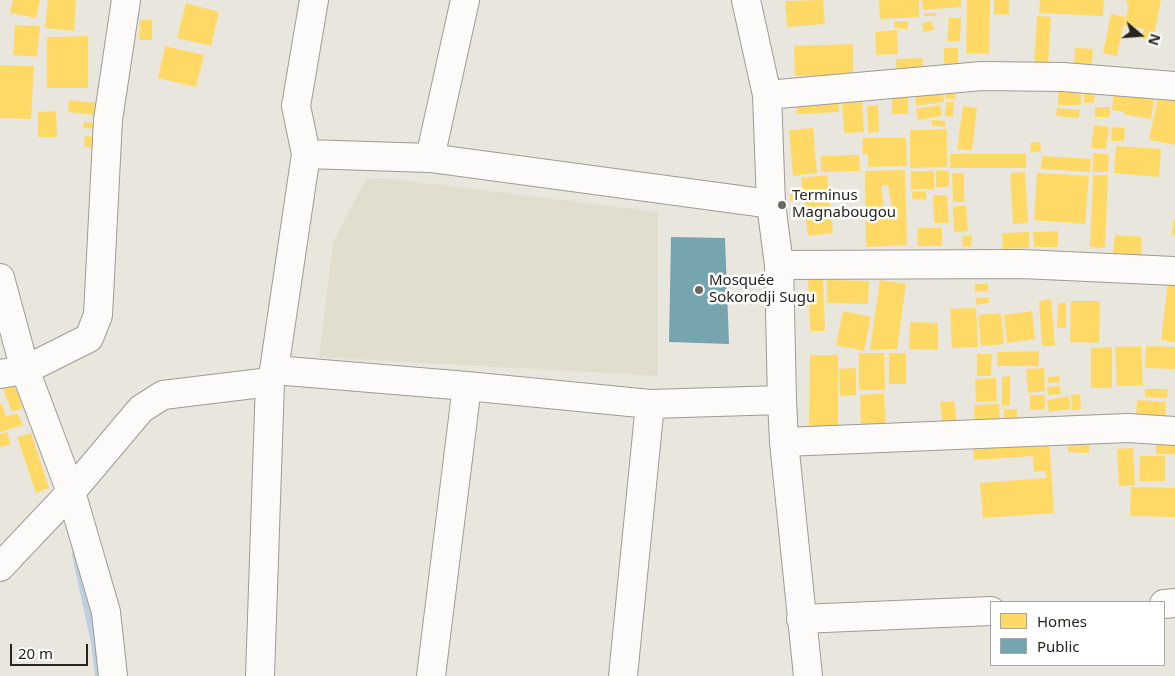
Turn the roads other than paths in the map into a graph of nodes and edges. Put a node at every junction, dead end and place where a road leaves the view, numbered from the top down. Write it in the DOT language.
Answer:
graph roads {
  1 [pos="126,0"];
  2 [pos="314,0"];
  3 [pos="465,0"];
  4 [pos="746,0"];
  5 [pos="1175,86"];
  6 [pos="767,95"];
  7 [pos="306,154"];
  8 [pos="430,158"];
  9 [pos="771,204"];
  10 [pos="779,265"];
  11 [pos="1175,270"];
  12 [pos="0,278"];
  13 [pos="12,372"];
  14 [pos="272,376"];
  15 [pos="467,386"];
  16 [pos="782,400"];
  17 [pos="650,404"];
  18 [pos="1175,431"];
  19 [pos="784,442"];
  20 [pos="71,492"];
  21 [pos="0,567"];
  22 [pos="990,611"];
  23 [pos="801,619"];
  24 [pos="113,676"];
  25 [pos="260,676"];
  26 [pos="431,676"];
  27 [pos="623,676"];
  28 [pos="808,676"];
  1 -- 13 [label="street"];
  2 -- 7 [label="street"];
  3 -- 8 [label="street"];
  4 -- 6 [label="street"];
  5 -- 6 [label="street"];
  6 -- 9 [label="street"];
  7 -- 8 [label="street"];
  7 -- 14 [label="street"];
  8 -- 9 [label="street"];
  9 -- 10 [label="street"];
  10 -- 11 [label="street"];
  10 -- 16 [label="street"];
  12 -- 13 [label="street"];
  13 -- 20 [label="street"];
  14 -- 15 [label="street"];
  14 -- 20 [label="street"];
  14 -- 25 [label="street"];
  15 -- 17 [label="street"];
  15 -- 26 [label="street"];
  16 -- 17 [label="street"];
  16 -- 19 [label="street"];
  17 -- 27 [label="street"];
  18 -- 19 [label="street"];
  19 -- 23 [label="street"];
  20 -- 21 [label="street"];
  20 -- 24 [label="street"];
  22 -- 23 [label="street"];
  23 -- 28 [label="street"];
}
